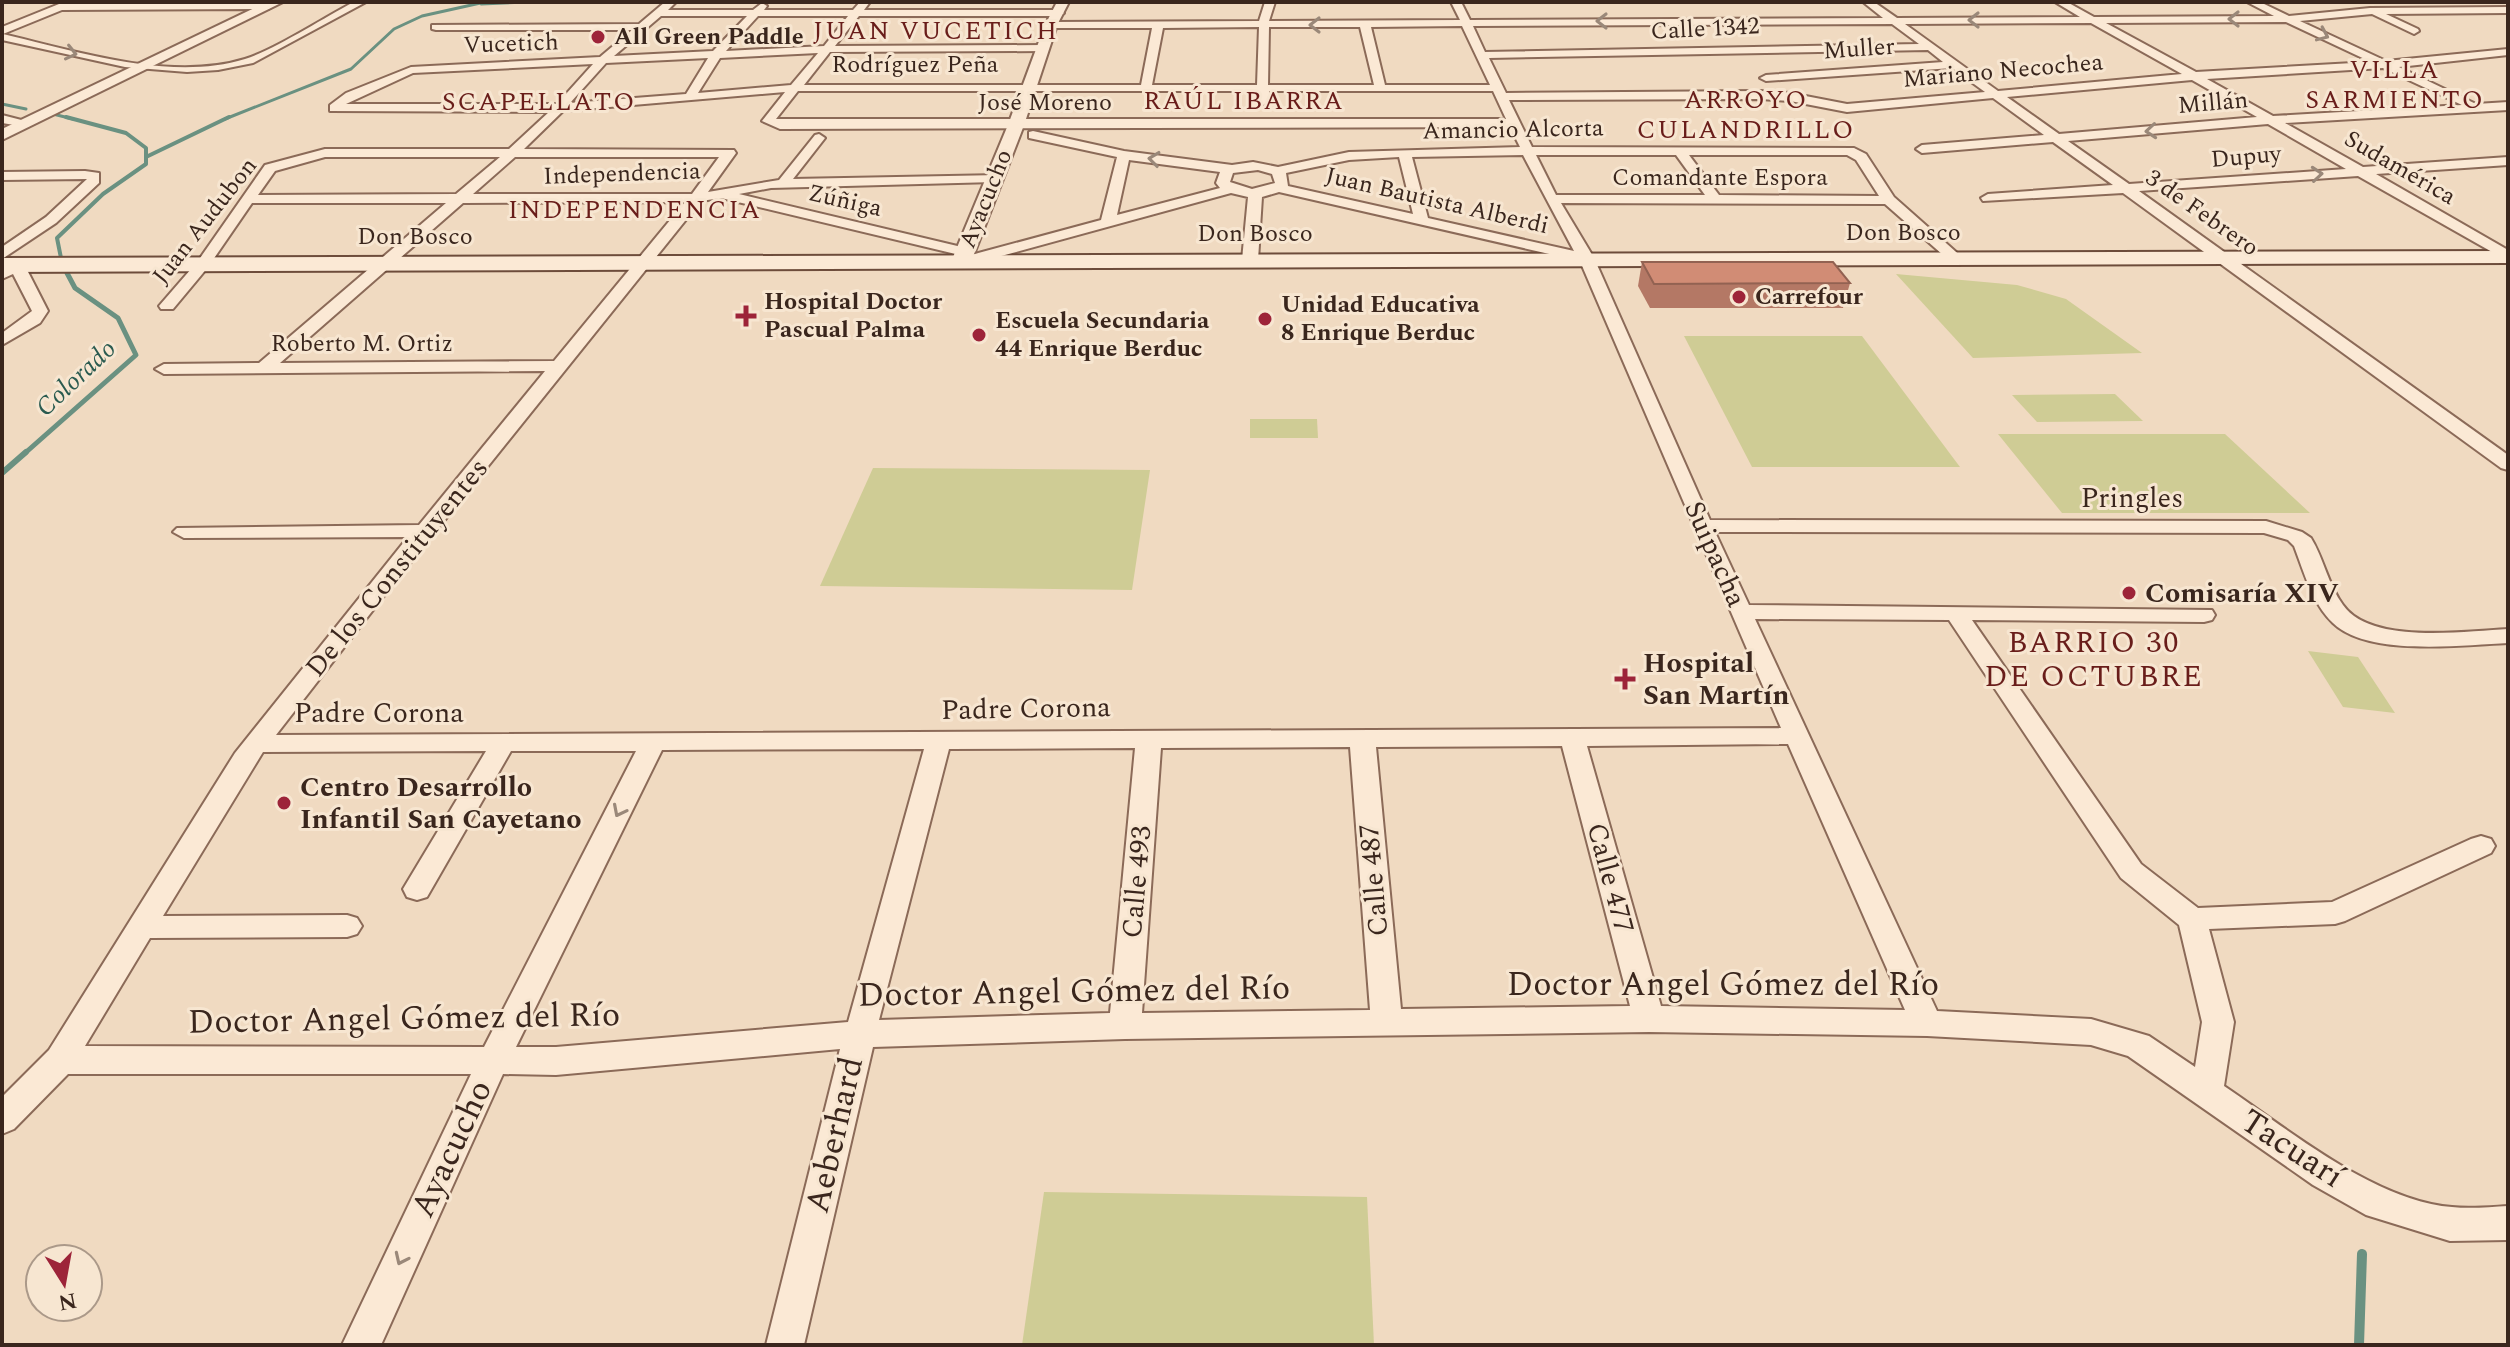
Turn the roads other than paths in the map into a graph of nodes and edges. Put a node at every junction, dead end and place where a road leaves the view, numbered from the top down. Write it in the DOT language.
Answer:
graph roads {
  1 [pos="73,2"];
  2 [pos="361,2"];
  3 [pos="671,2"];
  4 [pos="766,2"];
  5 [pos="865,2"];
  6 [pos="1270,2"];
  7 [pos="1456,2"];
  8 [pos="1868,2"];
  9 [pos="2060,2"];
  10 [pos="2252,2"];
  11 [pos="272,4"];
  12 [pos="60,7"];
  13 [pos="2508,10"];
  14 [pos="2370,11"];
  15 [pos="658,13"];
  16 [pos="755,13"];
  17 [pos="857,13"];
  18 [pos="1057,13"];
  19 [pos="2091,19"];
  20 [pos="2287,19"];
  21 [pos="1892,21"];
  22 [pos="1465,22"];
  23 [pos="1365,24"];
  24 [pos="1158,25"];
  25 [pos="1265,25"];
  26 [pos="436,27"];
  27 [pos="642,27"];
  28 [pos="2,31"];
  29 [pos="2414,31"];
  30 [pos="2,37"];
  31 [pos="1930,47"];
  32 [pos="1044,48"];
  33 [pos="826,49"];
  34 [pos="2508,52"];
  35 [pos="716,55"];
  36 [pos="1481,55"];
  37 [pos="601,62"];
  38 [pos="1956,64"];
  39 [pos="2388,65"];
  40 [pos="141,68"];
  41 [pos="2194,76"];
  42 [pos="1766,78"];
  43 [pos="1029,87"];
  44 [pos="1146,87"];
  45 [pos="1263,87"];
  46 [pos="1380,87"];
  47 [pos="795,88"];
  48 [pos="1499,92"];
  49 [pos="1998,94"];
  50 [pos="690,96"];
  51 [pos="2508,106"];
  52 [pos="2475,107"];
  53 [pos="334,108"];
  54 [pos="560,108"];
  55 [pos="2497,117"];
  56 [pos="2,119"];
  57 [pos="2270,120"];
  58 [pos="27,123"];
  59 [pos="1256,123"];
  60 [pos="1514,123"];
  61 [pos="1016,125"];
  62 [pos="2,135"];
  63 [pos="819,138"];
  64 [pos="2058,140"];
  65 [pos="1922,149"];
  66 [pos="1527,151"];
  67 [pos="1680,151"];
  68 [pos="512,153"];
  69 [pos="729,153"];
  70 [pos="1251,154"];
  71 [pos="1405,154"];
  72 [pos="1124,155"];
  73 [pos="2508,161"];
  74 [pos="1231,169"];
  75 [pos="2359,170"];
  76 [pos="1277,171"];
  77 [pos="2,176"];
  78 [pos="995,178"];
  79 [pos="783,183"];
  80 [pos="1279,188"];
  81 [pos="1231,189"];
  82 [pos="2127,190"];
  83 [pos="714,193"];
  84 [pos="1255,193"];
  85 [pos="461,198"];
  86 [pos="696,198"];
  87 [pos="1988,198"];
  88 [pos="250,199"];
  89 [pos="1551,199"];
  90 [pos="1889,200"];
  91 [pos="1716,201"];
  92 [pos="1421,219"];
  93 [pos="1108,222"];
  94 [pos="963,257"];
  95 [pos="2508,257"];
  96 [pos="1586,258"];
  97 [pos="2224,258"];
  98 [pos="1956,259"];
  99 [pos="1250,260"];
  100 [pos="644,262"];
  101 [pos="203,264"];
  102 [pos="384,264"];
  103 [pos="6,265"];
  104 [pos="167,306"];
  105 [pos="2,340"];
  106 [pos="561,366"];
  107 [pos="264,368"];
  108 [pos="164,369"];
  109 [pos="2508,464"];
  110 [pos="1702,526"];
  111 [pos="426,531"];
  112 [pos="184,532"];
  113 [pos="1741,612"];
  114 [pos="1956,613"];
  115 [pos="2204,615"];
  116 [pos="2508,636"];
  117 [pos="1797,736"];
  118 [pos="1362,737"];
  119 [pos="1572,737"];
  120 [pos="1149,738"];
  121 [pos="939,740"];
  122 [pos="654,741"];
  123 [pos="504,742"];
  124 [pos="256,744"];
  125 [pos="2481,846"];
  126 [pos="417,889"];
  127 [pos="2192,919"];
  128 [pos="347,926"];
  129 [pos="141,927"];
  130 [pos="1649,1019"];
  131 [pos="1927,1023"];
  132 [pos="1387,1024"];
  133 [pos="1125,1026"];
  134 [pos="2091,1032"];
  135 [pos="860,1034"];
  136 [pos="60,1060"];
  137 [pos="493,1062"];
  138 [pos="2207,1093"];
  139 [pos="2,1119"];
  140 [pos="2508,1223"];
  141 [pos="361,1345"];
  142 [pos="785,1345"];
  1 -- 12 [label="street"];
  2 -- 40 [label="street"];
  3 -- 15 [label="street"];
  4 -- 16 [label="street"];
  5 -- 17 [label="street"];
  6 -- 25 [label="street"];
  7 -- 22 [label="street, Suipacha"];
  8 -- 21 [label="street, 3 de Febrero"];
  9 -- 19 [label="street, Sudamérica"];
  10 -- 20 [label="street"];
  11 -- 12 [label="street"];
  11 -- 40 [label="street"];
  12 -- 28 [label="street"];
  13 -- 14 [label="street"];
  14 -- 20 [label="street"];
  14 -- 29 [label="street"];
  15 -- 16 [label="street"];
  15 -- 27 [label="street"];
  16 -- 17 [label="street"];
  16 -- 35 [label="street"];
  17 -- 18 [label="street"];
  17 -- 33 [label="street"];
  18 -- 24 [label="street"];
  18 -- 32 [label="street, Ayacucho"];
  20 -- 19 [label="street, one-way"];
  19 -- 21 [label="street, one-way"];
  19 -- 41 [label="street, Sudamérica"];
  20 -- 39 [label="street, one-way"];
  21 -- 22 [label="street, one-way"];
  21 -- 31 [label="street, 3 de Febrero"];
  22 -- 23 [label="street"];
  22 -- 36 [label="street, Suipacha"];
  23 -- 25 [label="street, one-way"];
  23 -- 46 [label="street"];
  24 -- 25 [label="street"];
  24 -- 44 [label="street"];
  25 -- 45 [label="street"];
  26 -- 27 [label="street"];
  27 -- 37 [label="street"];
  30 -- 40 [label="street, one-way"];
  31 -- 36 [label="street, Calle 1342"];
  31 -- 38 [label="street, 3 de Febrero"];
  32 -- 33 [label="street, Vucetich"];
  32 -- 43 [label="street, Ayacucho"];
  33 -- 35 [label="street, Vucetich"];
  33 -- 47 [label="street"];
  34 -- 39 [label="street, Mariano Necochea"];
  35 -- 37 [label="street, Vucetich"];
  35 -- 50 [label="street"];
  36 -- 48 [label="street, Suipacha"];
  37 -- 53 [label="street, Vucetich"];
  37 -- 54 [label="street"];
  38 -- 42 [label="street, Muller"];
  38 -- 49 [label="street, 3 de Febrero"];
  39 -- 41 [label="street, Mariano Necochea"];
  39 -- 52 [label="street"];
  40 -- 58 [label="street"];
  41 -- 49 [label="street, Mariano Necochea"];
  41 -- 57 [label="street, Sudamérica"];
  43 -- 44 [label="street, Rodríguez Peña"];
  43 -- 47 [label="street, Rodríguez Peña"];
  43 -- 61 [label="street, Ayacucho"];
  44 -- 45 [label="street, Rodríguez Peña"];
  45 -- 46 [label="street, Rodríguez Peña"];
  45 -- 59 [label="street"];
  46 -- 48 [label="street, Rodríguez Peña"];
  47 -- 50 [label="street, Rodríguez Peña"];
  47 -- 61 [label="street, José Moreno"];
  48 -- 49 [label="street, Mariano Necochea"];
  48 -- 60 [label="street, Suipacha"];
  49 -- 64 [label="street, 3 de Febrero"];
  50 -- 54 [label="street, Rodríguez Peña"];
  51 -- 52 [label="street, Millán"];
  52 -- 55 [label="street"];
  52 -- 57 [label="street, Millán"];
  53 -- 54 [label="street, Rodríguez Peña"];
  54 -- 68 [label="street"];
  56 -- 58 [label="street"];
  57 -- 64 [label="street, Millán, one-way"];
  57 -- 75 [label="street, Sudamérica"];
  58 -- 62 [label="street"];
  59 -- 60 [label="street, José Moreno"];
  59 -- 61 [label="street, José Moreno"];
  59 -- 70 [label="street"];
  60 -- 66 [label="street, Suipacha"];
  61 -- 72 [label="street"];
  61 -- 78 [label="street, Ayacucho"];
  63 -- 79 [label="street"];
  64 -- 65 [label="street, Millán"];
  64 -- 82 [label="street, 3 de Febrero"];
  66 -- 67 [label="street, Amancio Alcorta"];
  66 -- 71 [label="street, Amancio Alcorta"];
  66 -- 89 [label="street, Suipacha"];
  67 -- 90 [label="street, Amancio Alcorta"];
  67 -- 91 [label="street"];
  68 -- 69 [label="street, Juan Audubon"];
  68 -- 85 [label="street"];
  68 -- 88 [label="street, Juan Audubon"];
  69 -- 86 [label="street, De los Constituyentes"];
  70 -- 74 [label="street"];
  70 -- 76 [label="street"];
  71 -- 76 [label="street, Amancio Alcorta"];
  71 -- 92 [label="street"];
  74 -- 72 [label="street, one-way"];
  72 -- 93 [label="street"];
  73 -- 75 [label="street, Dupuy"];
  74 -- 81 [label="street"];
  82 -- 75 [label="street, Dupuy, one-way"];
  75 -- 95 [label="street, Sudamérica"];
  76 -- 80 [label="street"];
  77 -- 103 [label="street"];
  78 -- 79 [label="street, Independencia"];
  78 -- 94 [label="street, Ayacucho"];
  79 -- 83 [label="street, Independencia"];
  80 -- 84 [label="street"];
  80 -- 92 [label="street, Juan Bautista Alberdi"];
  81 -- 84 [label="street"];
  81 -- 93 [label="street"];
  82 -- 87 [label="street, Dupuy"];
  82 -- 97 [label="street, 3 de Febrero"];
  83 -- 86 [label="street, Independencia"];
  83 -- 94 [label="street, Zúñiga"];
  84 -- 99 [label="street"];
  85 -- 86 [label="street, Independencia"];
  85 -- 88 [label="street, Independencia"];
  85 -- 102 [label="street"];
  86 -- 100 [label="street, De los Constituyentes"];
  88 -- 101 [label="street, Juan Audubon"];
  89 -- 91 [label="street, Comandante Espora"];
  89 -- 96 [label="street, Suipacha"];
  90 -- 91 [label="street, Comandante Espora"];
  90 -- 98 [label="street"];
  92 -- 96 [label="street, Juan Bautista Alberdi"];
  93 -- 94 [label="street"];
  94 -- 99 [label="main road, Don Bosco"];
  94 -- 100 [label="main road, Don Bosco"];
  95 -- 97 [label="main road, Don Bosco"];
  96 -- 98 [label="main road, Don Bosco"];
  96 -- 99 [label="main road, Don Bosco"];
  96 -- 110 [label="street, Suipacha"];
  97 -- 98 [label="main road, Don Bosco"];
  97 -- 109 [label="street, 3 de Febrero"];
  100 -- 102 [label="main road, Don Bosco"];
  100 -- 106 [label="street, De los Constituyentes"];
  101 -- 102 [label="main road, Don Bosco"];
  101 -- 103 [label="main road, Don Bosco"];
  101 -- 104 [label="street, Juan Audubon"];
  102 -- 107 [label="street"];
  103 -- 105 [label="street"];
  106 -- 107 [label="street, Roberto M. Ortiz"];
  106 -- 111 [label="street, De los Constituyentes"];
  107 -- 108 [label="street, Roberto M. Ortiz"];
  110 -- 113 [label="street, Suipacha"];
  110 -- 116 [label="street, Pringles"];
  111 -- 112 [label="street"];
  111 -- 124 [label="street, De los Constituyentes"];
  113 -- 114 [label="street"];
  113 -- 117 [label="street, Suipacha"];
  114 -- 115 [label="street"];
  114 -- 127 [label="street"];
  117 -- 119 [label="street, Padre Corona"];
  117 -- 131 [label="street, Suipacha"];
  118 -- 119 [label="street, Padre Corona"];
  118 -- 120 [label="street, Padre Corona"];
  118 -- 132 [label="street, Calle 487"];
  119 -- 130 [label="street, Calle 477"];
  120 -- 121 [label="street, Padre Corona"];
  120 -- 133 [label="street, Calle 493"];
  121 -- 122 [label="street, Padre Corona"];
  121 -- 135 [label="street, Aeberhard"];
  122 -- 123 [label="street, Padre Corona"];
  122 -- 137 [label="street, Ayacucho, one-way"];
  123 -- 124 [label="street, Padre Corona"];
  123 -- 126 [label="street"];
  124 -- 129 [label="street, De los Constituyentes"];
  125 -- 127 [label="street"];
  127 -- 138 [label="street"];
  128 -- 129 [label="street"];
  129 -- 136 [label="street, De los Constituyentes"];
  130 -- 131 [label="street, Doctor Angel Gómez del Río"];
  130 -- 132 [label="street, Doctor Angel Gómez del Río"];
  131 -- 134 [label="street, Doctor Angel Gómez del Río"];
  132 -- 133 [label="street, Doctor Angel Gómez del Río"];
  133 -- 135 [label="street, Doctor Angel Gómez del Río"];
  134 -- 138 [label="street, Tacuarí"];
  135 -- 137 [label="street, Doctor Angel Gómez del Río"];
  135 -- 142 [label="street, Aeberhard"];
  136 -- 137 [label="street, Doctor Angel Gómez del Río"];
  136 -- 139 [label="street, De los Constituyentes"];
  137 -- 141 [label="street, Ayacucho, one-way"];
  138 -- 140 [label="street, Tacuarí"];
}
